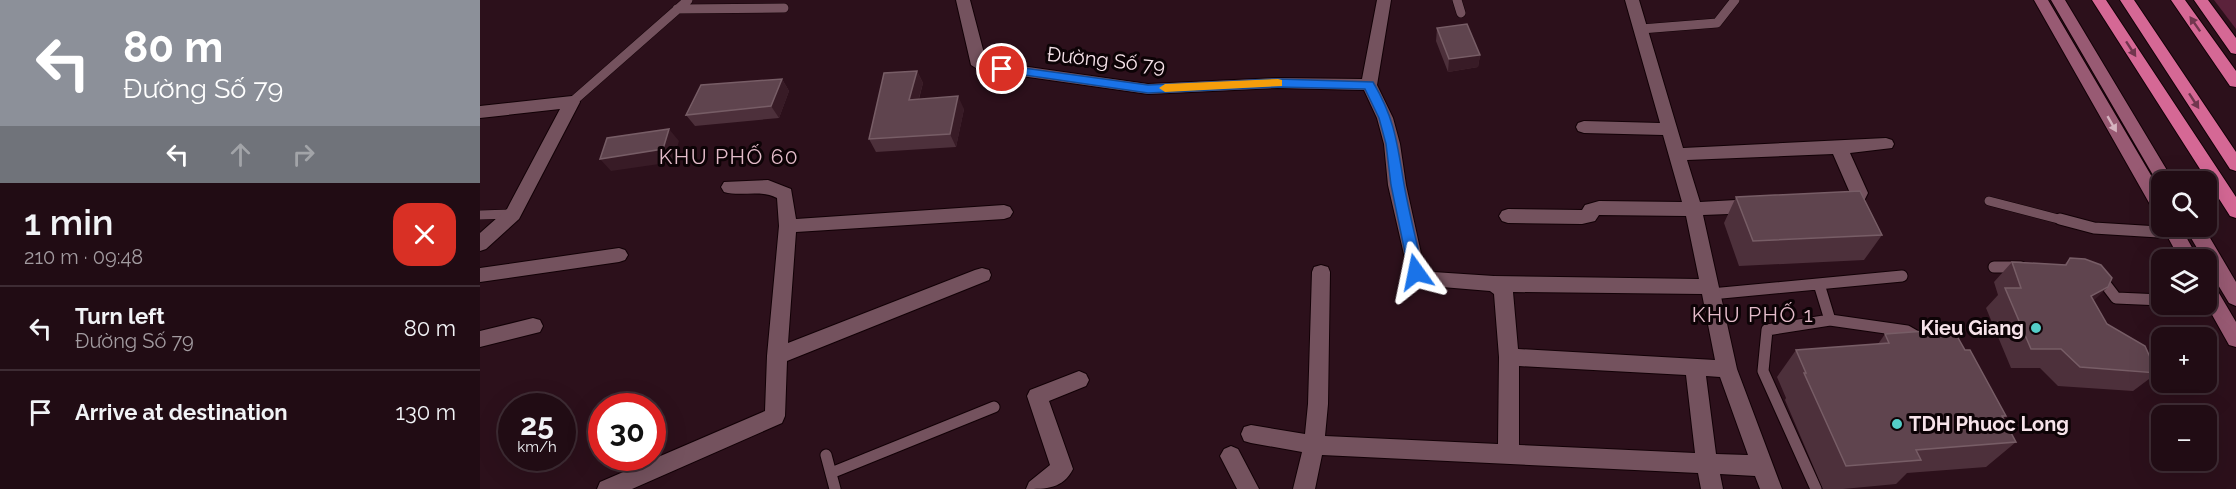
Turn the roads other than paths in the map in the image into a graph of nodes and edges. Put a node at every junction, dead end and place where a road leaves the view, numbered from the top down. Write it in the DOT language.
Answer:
graph roads {
  1 [pos="688,0"];
  2 [pos="963,0"];
  3 [pos="1384,0"];
  4 [pos="1457,0"];
  5 [pos="1632,0"];
  6 [pos="1736,0"];
  7 [pos="2041,0"];
  8 [pos="2058,0"];
  9 [pos="2099,0"];
  10 [pos="2127,0"];
  11 [pos="2178,0"];
  12 [pos="2201,0"];
  13 [pos="784,8"];
  14 [pos="677,9"];
  15 [pos="1461,13"];
  16 [pos="1641,29"];
  17 [pos="2236,49"];
  18 [pos="2236,82"];
  19 [pos="1369,85"];
  20 [pos="572,102"];
  21 [pos="480,112"];
  22 [pos="1584,127"];
  23 [pos="1671,129"];
  24 [pos="1886,144"];
  25 [pos="1839,148"];
  26 [pos="1678,154"];
  27 [pos="2236,165"];
  28 [pos="2159,171"];
  29 [pos="730,187"];
  30 [pos="2151,191"];
  31 [pos="1989,201"];
  32 [pos="1828,202"];
  33 [pos="1772,205"];
  34 [pos="1693,209"];
  35 [pos="2236,211"];
  36 [pos="1005,212"];
  37 [pos="480,214"];
  38 [pos="513,214"];
  39 [pos="1508,216"];
  40 [pos="788,226"];
  41 [pos="2151,229"];
  42 [pos="2200,237"];
  43 [pos="480,244"];
  44 [pos="619,255"];
  45 [pos="2037,266"];
  46 [pos="2091,266"];
  47 [pos="1994,267"];
  48 [pos="1321,272"];
  49 [pos="480,275"];
  50 [pos="982,275"];
  51 [pos="1902,276"];
  52 [pos="1494,284"];
  53 [pos="1819,284"];
  54 [pos="1710,291"];
  55 [pos="2236,298"];
  56 [pos="2151,300"];
  57 [pos="2217,309"];
  58 [pos="1830,320"];
  59 [pos="533,326"];
  60 [pos="480,339"];
  61 [pos="2236,339"];
  62 [pos="1933,346"];
  63 [pos="777,356"];
  64 [pos="1509,357"];
  65 [pos="1695,367"];
  66 [pos="1727,369"];
  67 [pos="1079,380"];
  68 [pos="994,407"];
  69 [pos="1251,434"];
  70 [pos="1314,445"];
  71 [pos="826,454"];
  72 [pos="1508,454"];
  73 [pos="1231,456"];
  74 [pos="1707,465"];
  75 [pos="1762,466"];
  76 [pos="831,473"];
  77 [pos="608,489"];
  78 [pos="835,489"];
  79 [pos="1037,489"];
  80 [pos="1248,489"];
  81 [pos="1304,489"];
  82 [pos="1712,489"];
  83 [pos="1771,489"];
  84 [pos="1816,489"];
  1 -- 14 [label="lane"];
  2 -- 19 [label="street, Đường Số 79"];
  3 -- 19 [label="street"];
  4 -- 15 [label="lane"];
  5 -- 16 [label="street"];
  6 -- 16 [label="lane"];
  7 -- 30 [label="main road, one-way"];
  8 -- 28 [label="main road"];
  9 -- 35 [label="highway, one-way"];
  10 -- 27 [label="highway, one-way"];
  18 -- 11 [label="highway, one-way"];
  12 -- 17 [label="highway"];
  13 -- 14 [label="lane"];
  14 -- 20 [label="lane"];
  16 -- 23 [label="street"];
  19 -- 52 [label="street"];
  20 -- 21 [label="street"];
  20 -- 38 [label="street"];
  22 -- 23 [label="street"];
  23 -- 26 [label="street"];
  24 -- 25 [label="street"];
  25 -- 26 [label="street"];
  25 -- 32 [label="street"];
  26 -- 34 [label="street"];
  29 -- 40 [label="street"];
  31 -- 41 [label="lane"];
  33 -- 34 [label="street"];
  34 -- 39 [label="street"];
  34 -- 54 [label="street"];
  36 -- 40 [label="street"];
  37 -- 38 [label="lane"];
  38 -- 43 [label="street"];
  40 -- 63 [label="street"];
  42 -- 55 [label="main road"];
  44 -- 49 [label="street"];
  45 -- 47 [label="lane"];
  46 -- 56 [label="lane"];
  48 -- 70 [label="street"];
  50 -- 63 [label="street"];
  51 -- 53 [label="lane"];
  52 -- 54 [label="street"];
  52 -- 64 [label="street"];
  53 -- 54 [label="lane"];
  53 -- 58 [label="lane"];
  54 -- 66 [label="street"];
  57 -- 61 [label="main road"];
  58 -- 62 [label="lane"];
  58 -- 84 [label="lane"];
  59 -- 60 [label="street"];
  63 -- 77 [label="street"];
  64 -- 65 [label="street"];
  64 -- 72 [label="street"];
  65 -- 66 [label="street"];
  65 -- 74 [label="street"];
  66 -- 75 [label="street"];
  67 -- 79 [label="street"];
  68 -- 76 [label="lane"];
  69 -- 70 [label="street"];
  70 -- 72 [label="street"];
  70 -- 81 [label="street"];
  71 -- 76 [label="lane"];
  72 -- 74 [label="street"];
  73 -- 80 [label="street"];
  74 -- 75 [label="street"];
  74 -- 82 [label="street"];
  75 -- 83 [label="street"];
  76 -- 78 [label="lane"];
}
